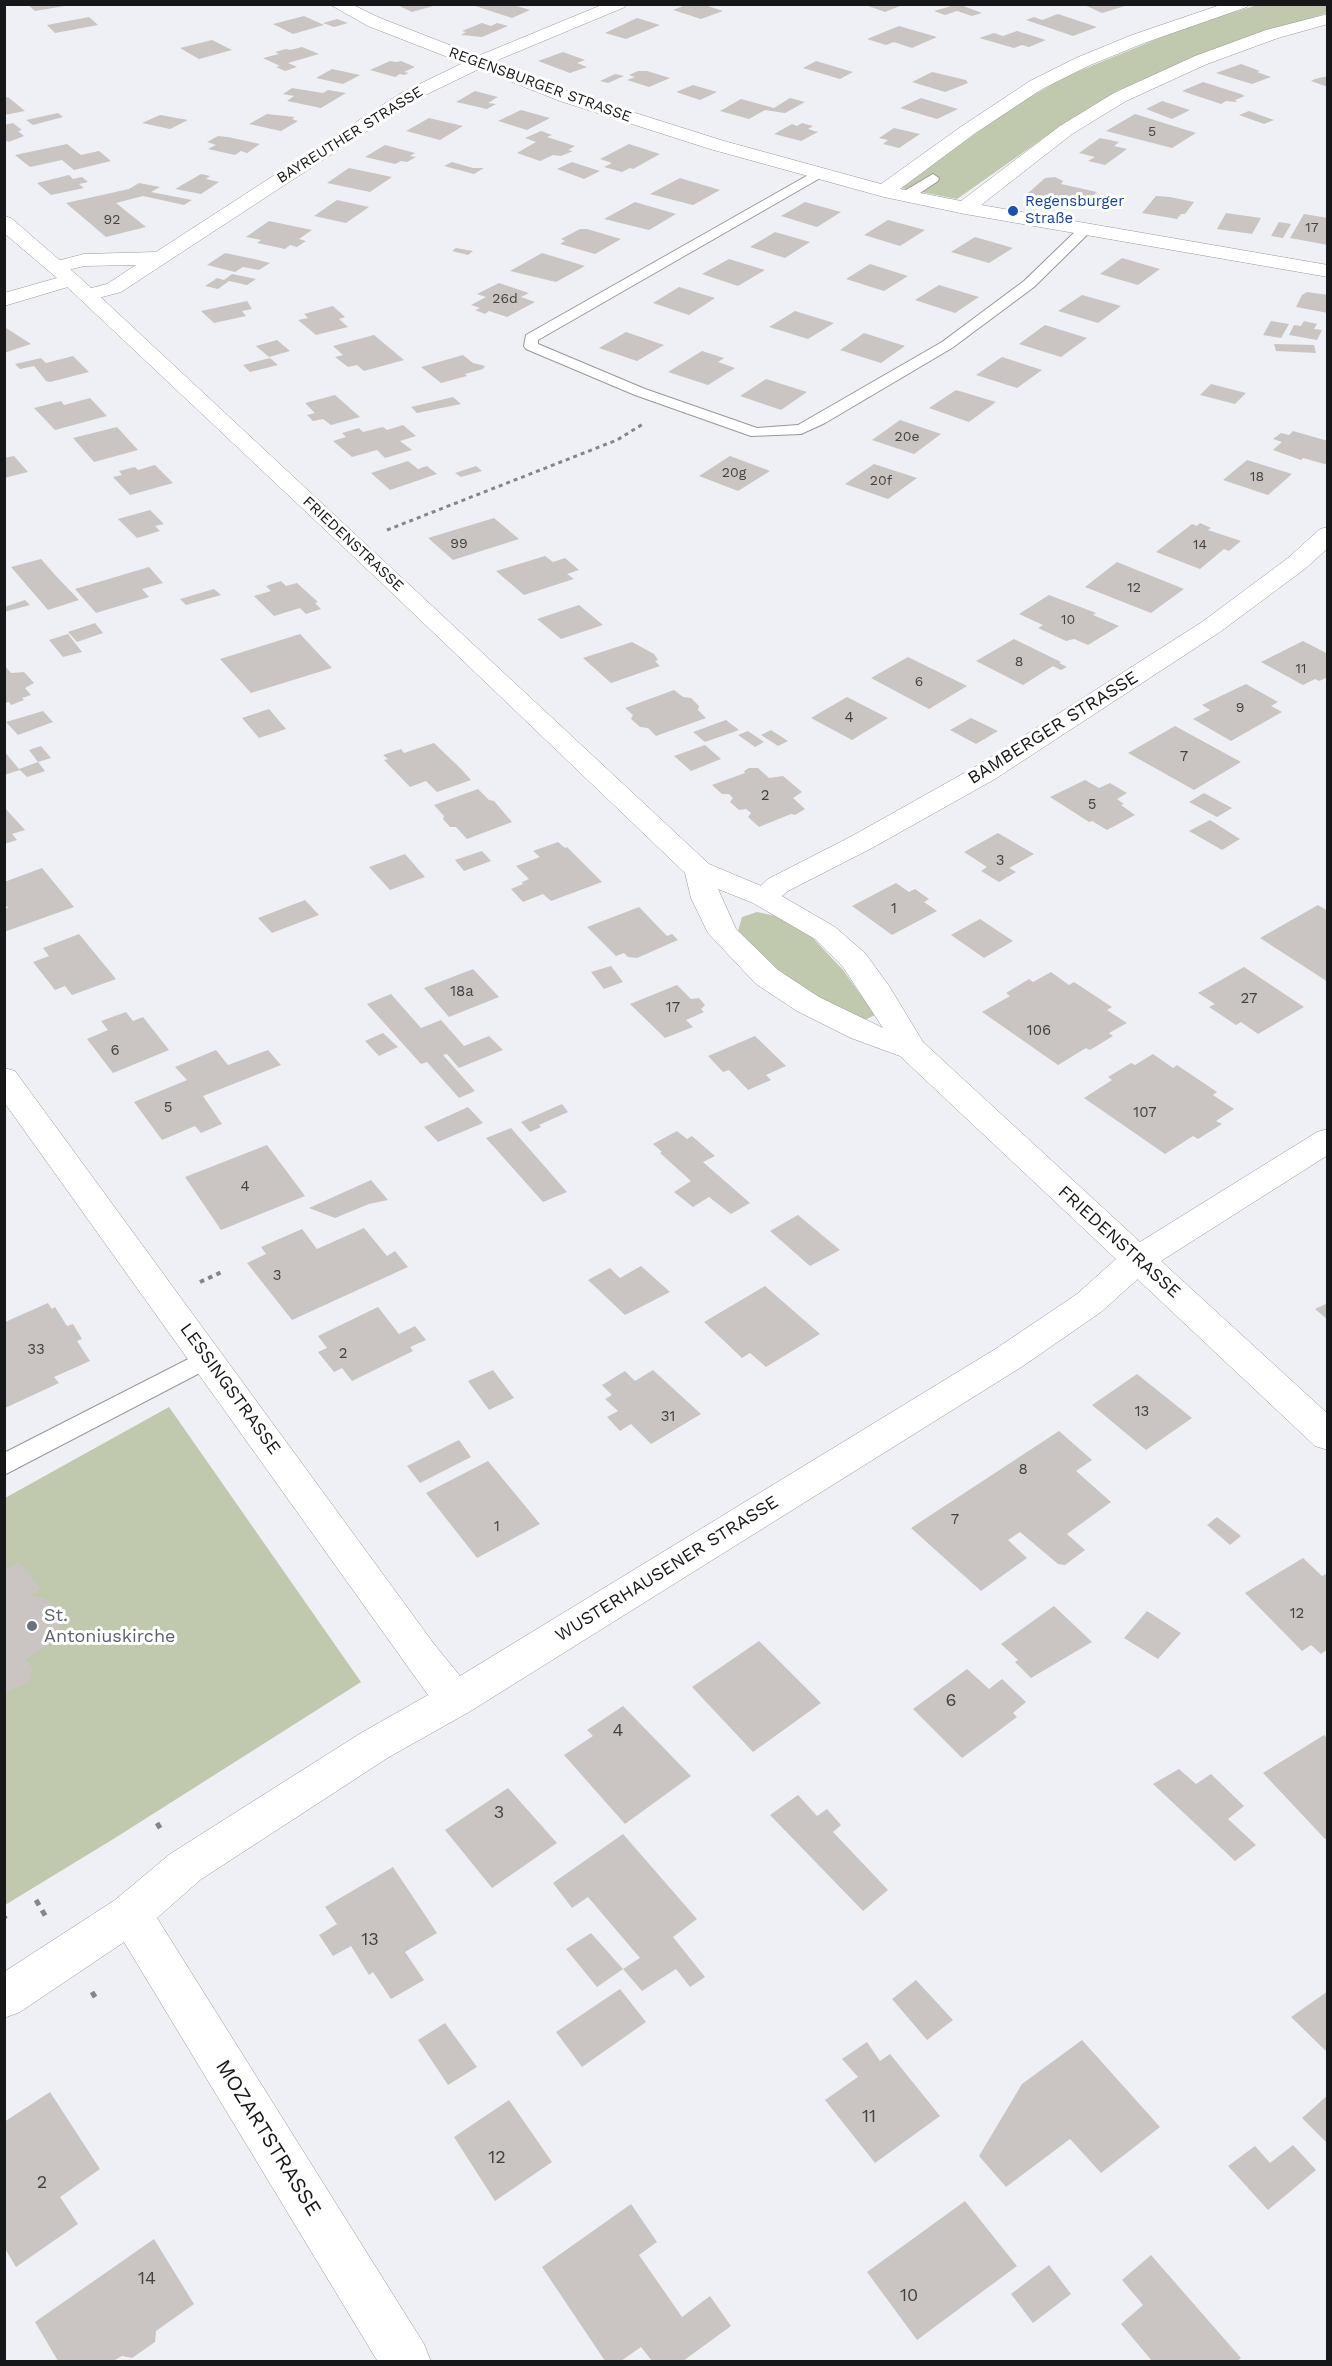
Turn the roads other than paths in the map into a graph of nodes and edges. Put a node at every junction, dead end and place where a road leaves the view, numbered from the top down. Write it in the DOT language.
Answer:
graph roads {
  1 [pos="337,4"];
  2 [pos="619,4"];
  3 [pos="1241,4"];
  4 [pos="1328,19"];
  5 [pos="477,63"];
  6 [pos="817,174"];
  7 [pos="933,178"];
  8 [pos="884,191"];
  9 [pos="906,196"];
  10 [pos="965,208"];
  11 [pos="4,222"];
  12 [pos="1085,230"];
  13 [pos="158,258"];
  14 [pos="1328,271"];
  15 [pos="71,281"];
  16 [pos="4,300"];
  17 [pos="1328,534"];
  18 [pos="699,870"];
  19 [pos="763,897"];
  20 [pos="911,1049"];
  21 [pos="4,1078"];
  22 [pos="1328,1140"];
  23 [pos="1138,1259"];
  24 [pos="208,1358"];
  25 [pos="1328,1436"];
  26 [pos="4,1465"];
  27 [pos="455,1700"];
  28 [pos="130,1914"];
  29 [pos="4,1997"];
  30 [pos="406,2361"];
  1 -- 5 [label="street, REGENSBURGER STRASSE"];
  2 -- 5 [label="street, BAYREUTHER STRASSE"];
  3 -- 8 [label="street"];
  4 -- 10 [label="street"];
  5 -- 6 [label="street, REGENSBURGER STRASSE"];
  5 -- 13 [label="street, BAYREUTHER STRASSE"];
  6 -- 8 [label="street, REGENSBURGER STRASSE"];
  6 -- 12 [label="lane"];
  7 -- 9 [label="lane"];
  8 -- 9 [label="street, REGENSBURGER STRASSE"];
  9 -- 10 [label="street, REGENSBURGER STRASSE"];
  10 -- 12 [label="street, REGENSBURGER STRASSE"];
  11 -- 15 [label="street, FRIEDENSTRASSE"];
  12 -- 14 [label="street, REGENSBURGER STRASSE"];
  13 -- 15 [label="street, BAYREUTHER STRASSE"];
  13 -- 15 [label="street"];
  15 -- 16 [label="street"];
  15 -- 18 [label="street, FRIEDENSTRASSE"];
  17 -- 19 [label="street, BAMBERGER STRASSE"];
  18 -- 19 [label="street, FRIEDENSTRASSE"];
  18 -- 20 [label="street, FRIEDENSTRASSE"];
  19 -- 20 [label="street, FRIEDENSTRASSE"];
  20 -- 23 [label="street, FRIEDENSTRASSE"];
  21 -- 24 [label="street, LESSINGSTRASSE"];
  22 -- 23 [label="street, WUSTERHAUSENER STRASSE"];
  23 -- 25 [label="street, FRIEDENSTRASSE"];
  23 -- 27 [label="street, WUSTERHAUSENER STRASSE"];
  24 -- 26 [label="lane"];
  24 -- 27 [label="street, LESSINGSTRASSE"];
  27 -- 28 [label="street, WUSTERHAUSENER STRASSE"];
  28 -- 29 [label="street, WUSTERHAUSENER STRASSE"];
  28 -- 30 [label="street, MOZARTSTRASSE"];
}
